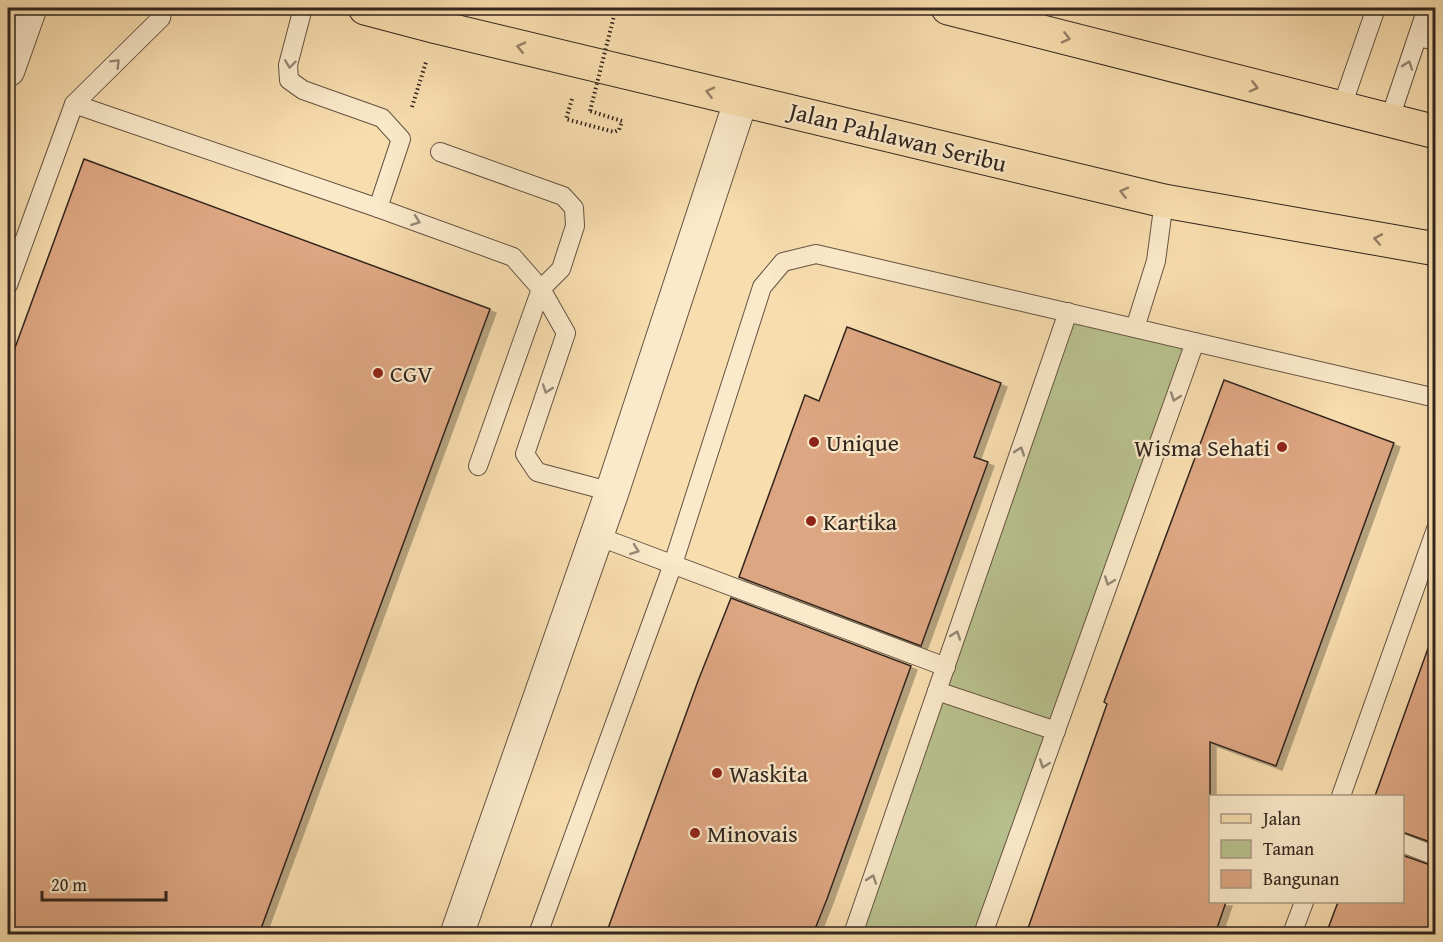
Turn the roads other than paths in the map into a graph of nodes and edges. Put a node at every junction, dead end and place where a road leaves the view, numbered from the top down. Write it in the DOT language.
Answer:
graph roads {
  1 [pos="30,8"];
  2 [pos="163,8"];
  3 [pos="303,8"];
  4 [pos="365,8"];
  5 [pos="948,8"];
  6 [pos="1376,8"];
  7 [pos="1427,8"];
  8 [pos="1034,18"];
  9 [pos="1427,39"];
  10 [pos="8,70"];
  11 [pos="741,100"];
  12 [pos="75,104"];
  13 [pos="1341,109"];
  14 [pos="1389,121"];
  15 [pos="1436,132"];
  16 [pos="440,152"];
  17 [pos="1164,201"];
  18 [pos="378,207"];
  19 [pos="1436,249"];
  20 [pos="8,285"];
  21 [pos="541,289"];
  22 [pos="1068,312"];
  23 [pos="1135,328"];
  24 [pos="1195,342"];
  25 [pos="1436,398"];
  26 [pos="478,466"];
  27 [pos="612,492"];
  28 [pos="1436,529"];
  29 [pos="597,536"];
  30 [pos="673,564"];
  31 [pos="946,667"];
  32 [pos="937,691"];
  33 [pos="1056,731"];
  34 [pos="1341,795"];
  35 [pos="1404,844"];
  36 [pos="1436,856"];
  37 [pos="1304,903"];
  38 [pos="457,934"];
  39 [pos="538,934"];
  40 [pos="853,934"];
  41 [pos="983,934"];
  42 [pos="1292,934"];
  1 -- 10 [label="street"];
  12 -- 2 [label="lane, one-way"];
  3 -- 18 [label="lane, one-way"];
  11 -- 4 [label="main road, Jalan Pahlawan Seribu, one-way"];
  5 -- 8 [label="main road"];
  6 -- 13 [label="lane"];
  7 -- 9 [label="lane"];
  8 -- 13 [label="main road, one-way"];
  14 -- 9 [label="lane, one-way"];
  17 -- 11 [label="main road, Jalan Pahlawan Seribu, one-way"];
  11 -- 27 [label="street"];
  12 -- 18 [label="lane"];
  12 -- 20 [label="lane"];
  13 -- 14 [label="main road"];
  14 -- 15 [label="main road"];
  16 -- 21 [label="lane"];
  19 -- 17 [label="main road, Jalan Pahlawan Seribu, one-way"];
  17 -- 23 [label="lane"];
  18 -- 21 [label="lane, one-way"];
  21 -- 26 [label="lane"];
  21 -- 27 [label="lane, one-way"];
  22 -- 23 [label="lane"];
  22 -- 30 [label="lane"];
  31 -- 22 [label="lane, one-way"];
  23 -- 24 [label="lane"];
  24 -- 25 [label="lane"];
  24 -- 33 [label="lane, one-way"];
  27 -- 29 [label="street"];
  28 -- 34 [label="lane"];
  29 -- 30 [label="lane, one-way"];
  29 -- 38 [label="street"];
  30 -- 31 [label="lane"];
  30 -- 39 [label="lane"];
  31 -- 32 [label="lane"];
  32 -- 33 [label="lane"];
  40 -- 32 [label="lane, one-way"];
  33 -- 41 [label="lane, one-way"];
  35 -- 36 [label="lane"];
  37 -- 42 [label="lane"];
}
